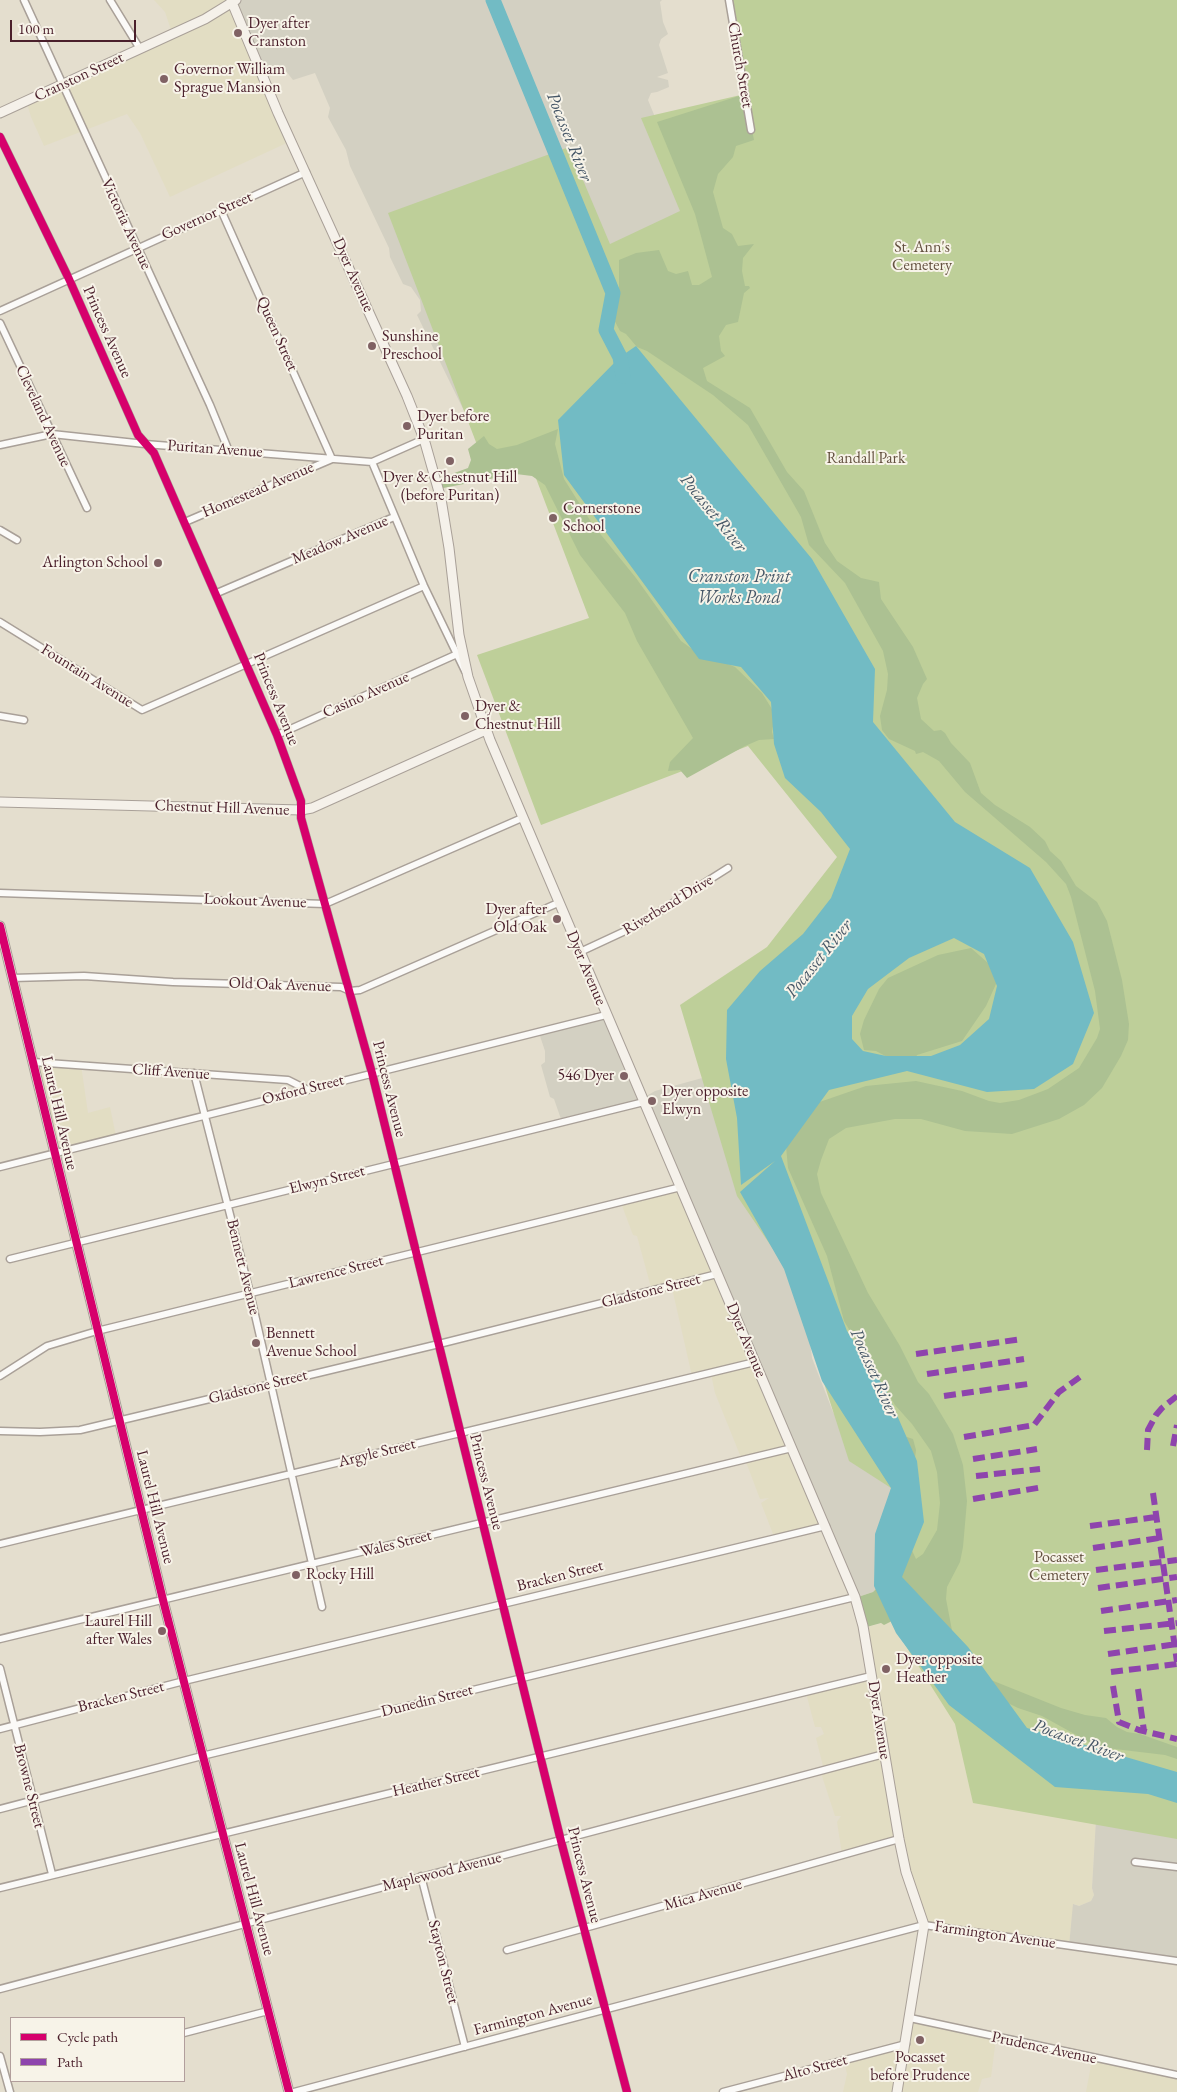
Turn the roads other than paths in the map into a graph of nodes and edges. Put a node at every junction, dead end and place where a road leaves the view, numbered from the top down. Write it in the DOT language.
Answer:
graph roads {
  1 [pos="24,0"];
  2 [pos="110,0"];
  3 [pos="729,0"];
  4 [pos="233,1"];
  5 [pos="140,49"];
  6 [pos="62,85"];
  7 [pos="0,114"];
  8 [pos="751,130"];
  9 [pos="0,137"];
  10 [pos="306,172"];
  11 [pos="221,210"];
  12 [pos="137,248"];
  13 [pos="69,279"];
  14 [pos="0,311"];
  15 [pos="0,323"];
  16 [pos="52,434"];
  17 [pos="424,439"];
  18 [pos="145,444"];
  19 [pos="0,445"];
  20 [pos="228,449"];
  21 [pos="332,459"];
  22 [pos="372,462"];
  23 [pos="87,508"];
  24 [pos="394,516"];
  25 [pos="185,522"];
  26 [pos="0,530"];
  27 [pos="17,540"];
  28 [pos="424,586"];
  29 [pos="217,593"];
  30 [pos="0,622"];
  31 [pos="455,655"];
  32 [pos="247,665"];
  33 [pos="468,677"];
  34 [pos="0,716"];
  35 [pos="24,720"];
  36 [pos="486,730"];
  37 [pos="277,735"];
  38 [pos="0,802"];
  39 [pos="301,810"];
  40 [pos="522,818"];
  41 [pos="728,868"];
  42 [pos="0,893"];
  43 [pos="325,904"];
  44 [pos="558,904"];
  45 [pos="0,926"];
  46 [pos="580,952"];
  47 [pos="12,978"];
  48 [pos="350,991"];
  49 [pos="606,1015"];
  50 [pos="33,1062"];
  51 [pos="194,1073"];
  52 [pos="372,1073"];
  53 [pos="308,1090"];
  54 [pos="644,1102"];
  55 [pos="205,1114"];
  56 [pos="54,1153"];
  57 [pos="393,1164"];
  58 [pos="0,1167"];
  59 [pos="681,1187"];
  60 [pos="227,1205"];
  61 [pos="76,1242"];
  62 [pos="417,1252"];
  63 [pos="10,1259"];
  64 [pos="717,1274"];
  65 [pos="250,1293"];
  66 [pos="97,1331"];
  67 [pos="439,1344"];
  68 [pos="755,1362"];
  69 [pos="0,1376"];
  70 [pos="270,1383"];
  71 [pos="120,1421"];
  72 [pos="0,1431"];
  73 [pos="460,1433"];
  74 [pos="792,1448"];
  75 [pos="292,1473"];
  76 [pos="141,1510"];
  77 [pos="482,1523"];
  78 [pos="826,1526"];
  79 [pos="0,1544"];
  80 [pos="310,1564"];
  81 [pos="855,1597"];
  82 [pos="163,1600"];
  83 [pos="502,1604"];
  84 [pos="322,1607"];
  85 [pos="0,1639"];
  86 [pos="0,1668"];
  87 [pos="871,1676"];
  88 [pos="521,1678"];
  89 [pos="184,1681"];
  90 [pos="14,1725"];
  91 [pos="0,1729"];
  92 [pos="884,1754"];
  93 [pos="202,1756"];
  94 [pos="540,1757"];
  95 [pos="33,1800"];
  96 [pos="0,1808"];
  97 [pos="222,1833"];
  98 [pos="898,1839"];
  99 [pos="561,1842"];
  100 [pos="1134,1862"];
  101 [pos="1177,1867"];
  102 [pos="52,1874"];
  103 [pos="421,1876"];
  104 [pos="0,1888"];
  105 [pos="246,1923"];
  106 [pos="924,1925"];
  107 [pos="584,1928"];
  108 [pos="507,1950"];
  109 [pos="1177,1961"];
  110 [pos="0,1988"];
  111 [pos="604,2010"];
  112 [pos="268,2011"];
  113 [pos="910,2018"];
  114 [pos="185,2033"];
  115 [pos="906,2044"];
  116 [pos="465,2047"];
  117 [pos="0,2056"];
  118 [pos="1177,2075"];
  119 [pos="9,2079"];
  120 [pos="10,2092"];
  121 [pos="289,2092"];
  122 [pos="294,2092"];
  123 [pos="627,2092"];
  124 [pos="723,2092"];
  125 [pos="897,2092"];
  1 -- 6 [label="street, Victoria Avenue"];
  2 -- 5 [label="street"];
  3 -- 8 [label="street, Church Street"];
  4 -- 5 [label="main road, Cranston Street"];
  4 -- 10 [label="main road, Dyer Avenue"];
  5 -- 6 [label="main road, Cranston Street"];
  6 -- 7 [label="main road, Cranston Street"];
  6 -- 12 [label="street, Victoria Avenue"];
  9 -- 13 [label="street, Princess Avenue"];
  10 -- 11 [label="street, Governor Street"];
  10 -- 17 [label="main road, Dyer Avenue"];
  11 -- 12 [label="street, Governor Street"];
  11 -- 21 [label="street, Queen Street"];
  12 -- 13 [label="street, Governor Street"];
  12 -- 20 [label="street, Victoria Avenue"];
  13 -- 14 [label="street, Governor Street"];
  13 -- 18 [label="street, Princess Avenue"];
  15 -- 16 [label="street, Cleveland Avenue"];
  16 -- 18 [label="street, Puritan Avenue"];
  16 -- 19 [label="street, Puritan Avenue"];
  16 -- 23 [label="street, Cleveland Avenue"];
  17 -- 22 [label="street"];
  17 -- 33 [label="main road, Dyer Avenue"];
  18 -- 20 [label="street, Puritan Avenue"];
  18 -- 25 [label="street, Princess Avenue"];
  20 -- 21 [label="street, Puritan Avenue"];
  21 -- 22 [label="street, Puritan Avenue"];
  21 -- 25 [label="street, Homestead Avenue"];
  22 -- 24 [label="street"];
  24 -- 28 [label="street, Meadow Avenue"];
  24 -- 29 [label="street, Meadow Avenue"];
  25 -- 29 [label="street, Princess Avenue"];
  26 -- 27 [label="street"];
  28 -- 31 [label="street, Dyer Avenue"];
  28 -- 32 [label="street, Fountain Avenue"];
  29 -- 32 [label="street, Princess Avenue"];
  30 -- 32 [label="street, Fountain Avenue"];
  31 -- 33 [label="street, Dyer Avenue"];
  31 -- 37 [label="street, Casino Avenue"];
  32 -- 37 [label="street, Princess Avenue"];
  33 -- 36 [label="main road, Dyer Avenue"];
  34 -- 35 [label="street"];
  36 -- 39 [label="main road, Chestnut Hill Avenue"];
  36 -- 40 [label="main road, Dyer Avenue"];
  37 -- 39 [label="street, Princess Avenue"];
  38 -- 39 [label="main road, Chestnut Hill Avenue"];
  39 -- 43 [label="street, Princess Avenue"];
  40 -- 43 [label="street, Lookout Avenue"];
  40 -- 44 [label="main road, Dyer Avenue"];
  41 -- 46 [label="street, Riverbend Drive"];
  42 -- 43 [label="street, Lookout Avenue"];
  43 -- 48 [label="street, Princess Avenue"];
  44 -- 46 [label="main road, Dyer Avenue"];
  44 -- 48 [label="street, Old Oak Avenue"];
  45 -- 47 [label="main road, Laurel Hill Avenue"];
  46 -- 49 [label="main road, Dyer Avenue"];
  47 -- 48 [label="street, Old Oak Avenue"];
  47 -- 50 [label="main road, Laurel Hill Avenue"];
  48 -- 52 [label="street, Princess Avenue"];
  49 -- 52 [label="street, Oxford Street"];
  49 -- 54 [label="main road, Dyer Avenue"];
  50 -- 51 [label="street, Cliff Avenue"];
  50 -- 56 [label="main road, Laurel Hill Avenue"];
  51 -- 53 [label="street, Cliff Avenue"];
  51 -- 55 [label="street, Bennett Avenue"];
  52 -- 53 [label="street, Oxford Street"];
  52 -- 57 [label="street, Princess Avenue"];
  53 -- 55 [label="street, Oxford Street"];
  54 -- 57 [label="street, Elwyn Street"];
  54 -- 59 [label="main road, Dyer Avenue"];
  55 -- 56 [label="street, Oxford Street"];
  55 -- 60 [label="street, Bennett Avenue"];
  56 -- 58 [label="street, Oxford Street"];
  56 -- 61 [label="main road, Laurel Hill Avenue"];
  57 -- 60 [label="street, Elwyn Street"];
  57 -- 62 [label="street, Princess Avenue"];
  59 -- 62 [label="street, Lawrence Street"];
  59 -- 64 [label="main road, Dyer Avenue"];
  60 -- 61 [label="street, Elwyn Street"];
  60 -- 65 [label="street, Bennett Avenue"];
  61 -- 63 [label="street, Elwyn Street"];
  61 -- 66 [label="main road, Laurel Hill Avenue"];
  62 -- 65 [label="street, Lawrence Street"];
  62 -- 67 [label="street, Princess Avenue"];
  64 -- 67 [label="street, Gladstone Street"];
  64 -- 68 [label="main road, Dyer Avenue"];
  65 -- 66 [label="street, Lawrence Street"];
  65 -- 70 [label="street, Bennett Avenue"];
  66 -- 69 [label="street, Lawrence Street"];
  66 -- 71 [label="main road, Laurel Hill Avenue"];
  67 -- 70 [label="street, Gladstone Street"];
  67 -- 73 [label="street, Princess Avenue"];
  68 -- 73 [label="street, Argyle Street"];
  68 -- 74 [label="main road, Dyer Avenue"];
  70 -- 71 [label="street, Gladstone Street"];
  70 -- 75 [label="street, Bennett Avenue"];
  71 -- 72 [label="street, Gladstone Street"];
  71 -- 76 [label="main road, Laurel Hill Avenue"];
  73 -- 75 [label="street, Argyle Street"];
  73 -- 77 [label="street, Princess Avenue"];
  74 -- 77 [label="street, Wales Street"];
  74 -- 78 [label="main road, Dyer Avenue"];
  75 -- 76 [label="street, Argyle Street"];
  75 -- 80 [label="street, Bennett Avenue"];
  76 -- 79 [label="street, Argyle Street"];
  76 -- 82 [label="main road, Laurel Hill Avenue"];
  77 -- 80 [label="street, Wales Street"];
  77 -- 83 [label="street, Princess Avenue"];
  78 -- 81 [label="main road, Dyer Avenue"];
  78 -- 83 [label="street, Bracken Street"];
  80 -- 82 [label="street, Wales Street"];
  80 -- 84 [label="street, Bennett Avenue"];
  81 -- 87 [label="main road, Dyer Avenue"];
  81 -- 88 [label="street, Dunedin Street"];
  82 -- 85 [label="street, Wales Street"];
  82 -- 89 [label="main road, Laurel Hill Avenue"];
  83 -- 88 [label="street, Princess Avenue"];
  83 -- 89 [label="street, Bracken Street"];
  86 -- 90 [label="street, Browne Street"];
  87 -- 92 [label="main road, Dyer Avenue"];
  87 -- 94 [label="street, Heather Street"];
  88 -- 93 [label="street, Dunedin Street"];
  88 -- 94 [label="street, Princess Avenue"];
  89 -- 90 [label="street, Bracken Street"];
  89 -- 93 [label="main road, Laurel Hill Avenue"];
  90 -- 91 [label="street, Bracken Street"];
  90 -- 95 [label="street, Browne Street"];
  92 -- 98 [label="main road, Dyer Avenue"];
  92 -- 99 [label="street, Maplewood Avenue"];
  93 -- 95 [label="street, Dunedin Street"];
  93 -- 97 [label="main road, Laurel Hill Avenue"];
  94 -- 97 [label="street, Heather Street"];
  94 -- 99 [label="street, Princess Avenue"];
  95 -- 96 [label="street, Dunedin Street"];
  95 -- 102 [label="street, Browne Street"];
  97 -- 102 [label="street, Heather Street"];
  97 -- 105 [label="main road, Laurel Hill Avenue"];
  98 -- 106 [label="main road, Dyer Avenue"];
  98 -- 107 [label="street, Mica Avenue"];
  99 -- 103 [label="street, Maplewood Avenue"];
  99 -- 107 [label="street, Princess Avenue"];
  100 -- 101 [label="street"];
  102 -- 104 [label="street, Heather Street"];
  103 -- 105 [label="street, Maplewood Avenue"];
  103 -- 116 [label="street, Stayton Street"];
  105 -- 110 [label="street, Maplewood Avenue"];
  105 -- 112 [label="main road, Laurel Hill Avenue"];
  106 -- 109 [label="street, Farmington Avenue"];
  106 -- 111 [label="street, Farmington Avenue"];
  106 -- 113 [label="main road, Dyer Avenue"];
  107 -- 108 [label="street, Mica Avenue"];
  107 -- 111 [label="street, Princess Avenue"];
  111 -- 116 [label="street, Farmington Avenue"];
  111 -- 123 [label="street, Princess Avenue"];
  112 -- 114 [label="street"];
  112 -- 121 [label="main road, Laurel Hill Avenue"];
  113 -- 115 [label="main road, Dyer Avenue"];
  113 -- 118 [label="street, Prudence Avenue"];
  115 -- 124 [label="street, Alto Street"];
  115 -- 125 [label="main road, Dyer Avenue"];
  116 -- 122 [label="street, Farmington Avenue"];
  117 -- 119 [label="street"];
  119 -- 120 [label="street"];
}
